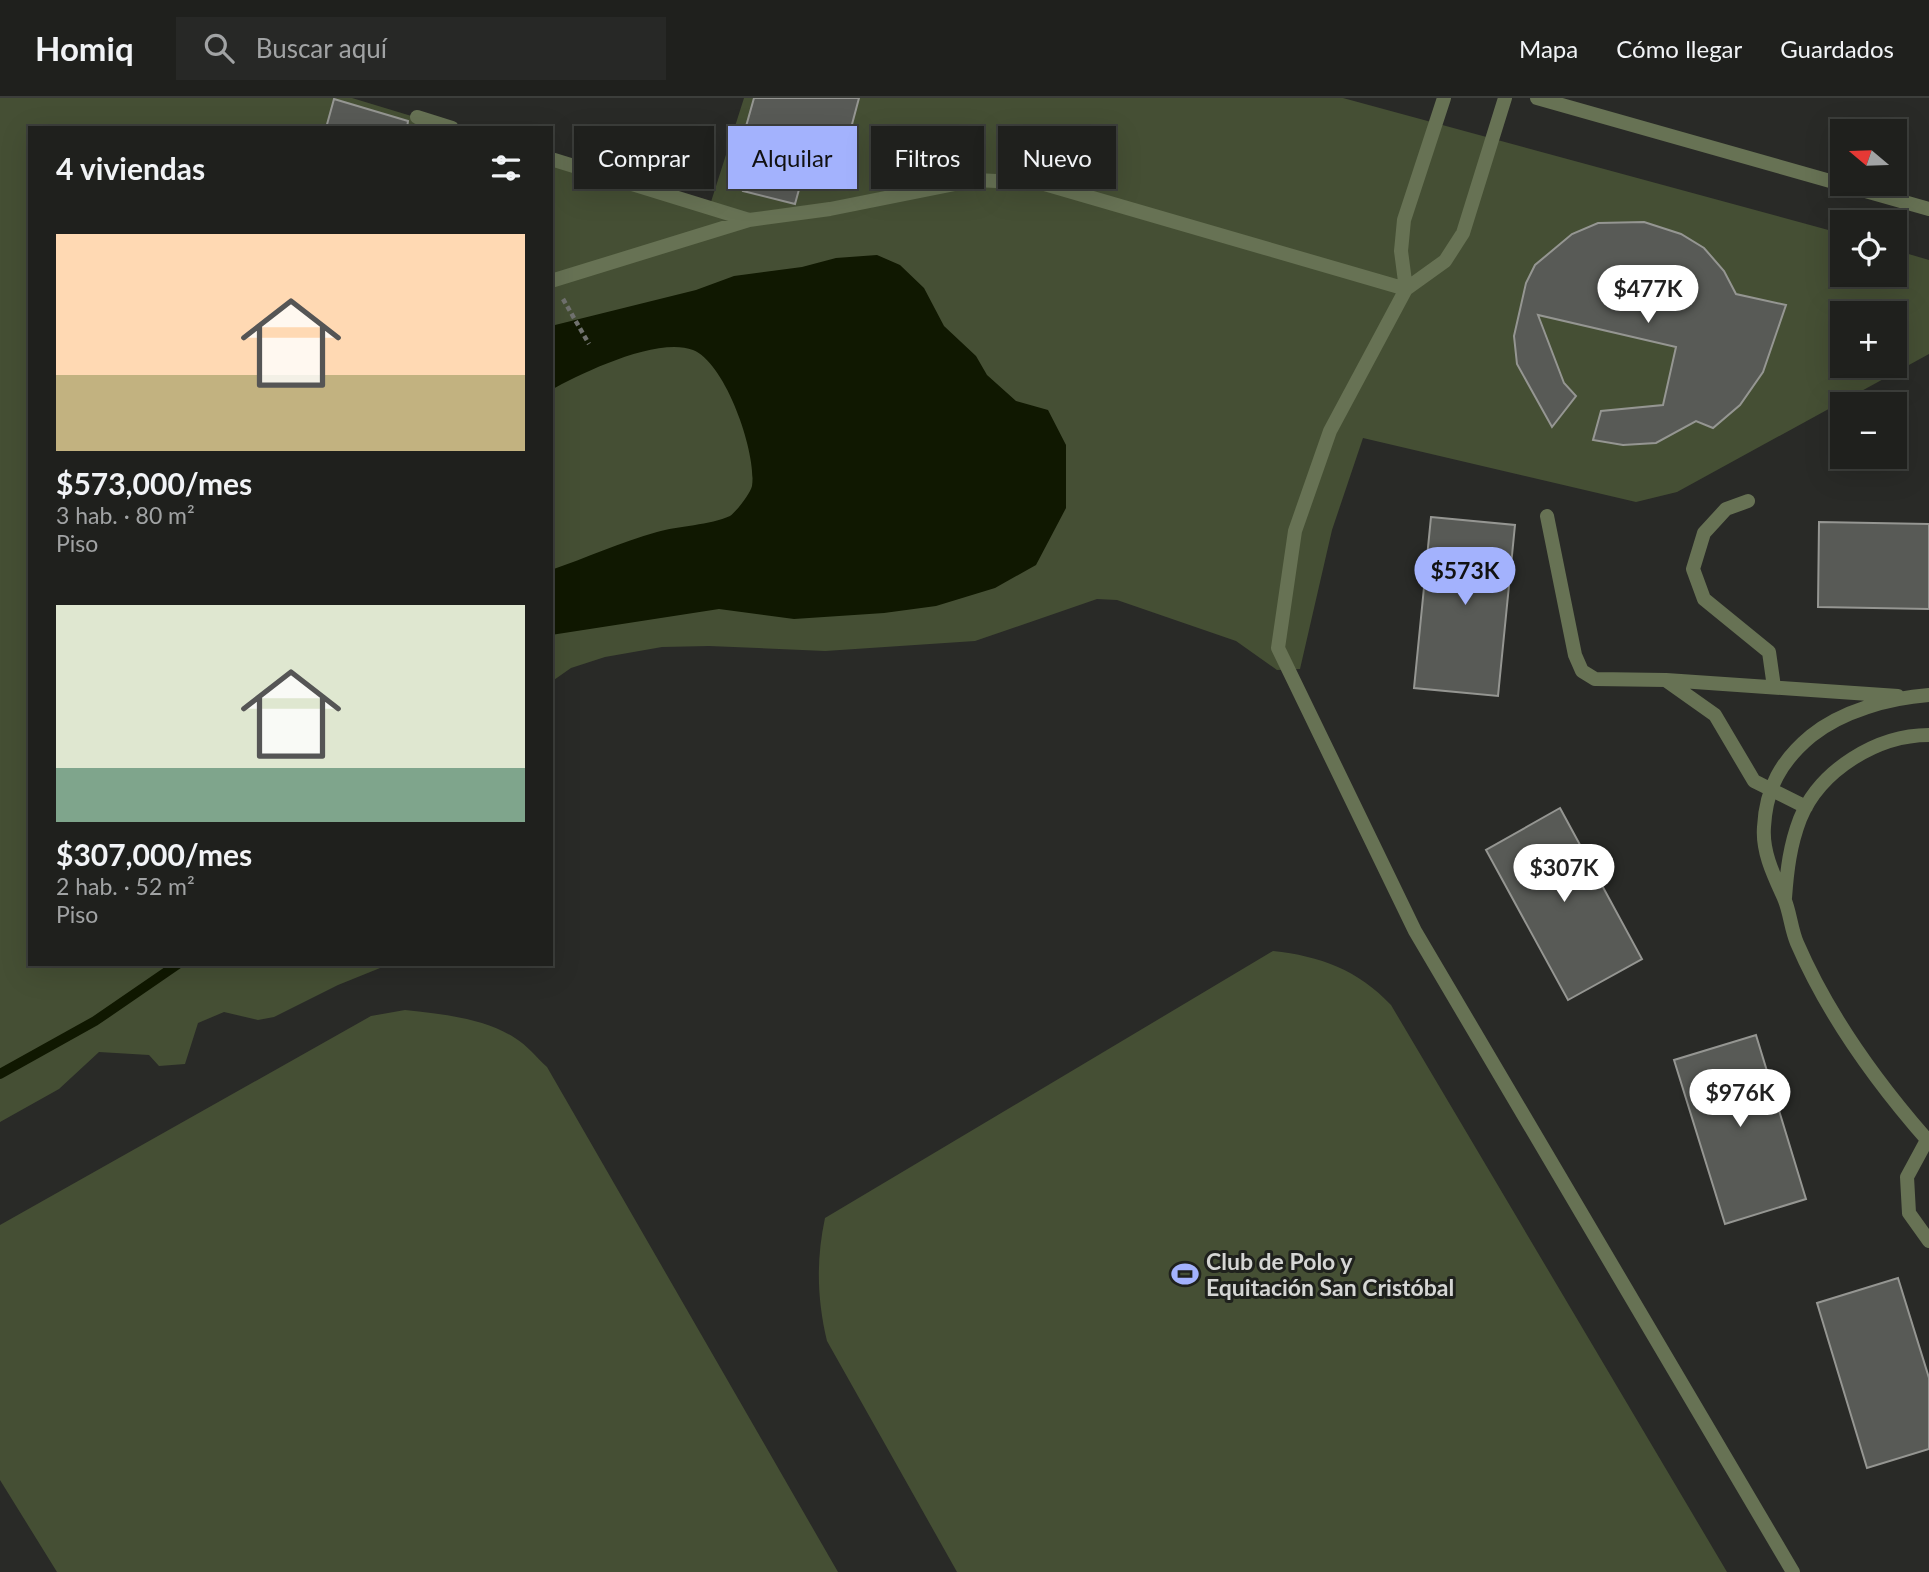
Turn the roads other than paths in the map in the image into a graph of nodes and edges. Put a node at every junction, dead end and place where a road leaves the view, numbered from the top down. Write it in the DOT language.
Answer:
graph roads {
  1 [pos="1444,98"];
  2 [pos="1505,98"];
  3 [pos="1537,98"];
  4 [pos="417,117"];
  5 [pos="446,126"];
  6 [pos="553,160"];
  7 [pos="1929,209"];
  8 [pos="749,220"];
  9 [pos="554,285"];
  10 [pos="1406,289"];
  11 [pos="1748,501"];
  12 [pos="1546,516"];
  13 [pos="1666,680"];
  14 [pos="1773,687"];
  15 [pos="1929,695"];
  16 [pos="1907,697"];
  17 [pos="1929,735"];
  18 [pos="1769,791"];
  19 [pos="1806,807"];
  20 [pos="1785,899"];
  21 [pos="1928,1141"];
  22 [pos="1929,1241"];
  23 [pos="1793,1572"];
  1 -- 10 [label="street"];
  2 -- 10 [label="street"];
  3 -- 7 [label="street"];
  4 -- 5 [label="street"];
  6 -- 8 [label="street"];
  8 -- 9 [label="street"];
  8 -- 10 [label="street"];
  10 -- 23 [label="street"];
  11 -- 14 [label="street"];
  12 -- 13 [label="street"];
  13 -- 14 [label="street"];
  13 -- 18 [label="street"];
  14 -- 16 [label="street"];
  15 -- 16 [label="street"];
  16 -- 18 [label="street"];
  17 -- 19 [label="street"];
  18 -- 19 [label="street"];
  18 -- 20 [label="street"];
  19 -- 20 [label="street"];
  20 -- 21 [label="street"];
  21 -- 22 [label="street"];
}
